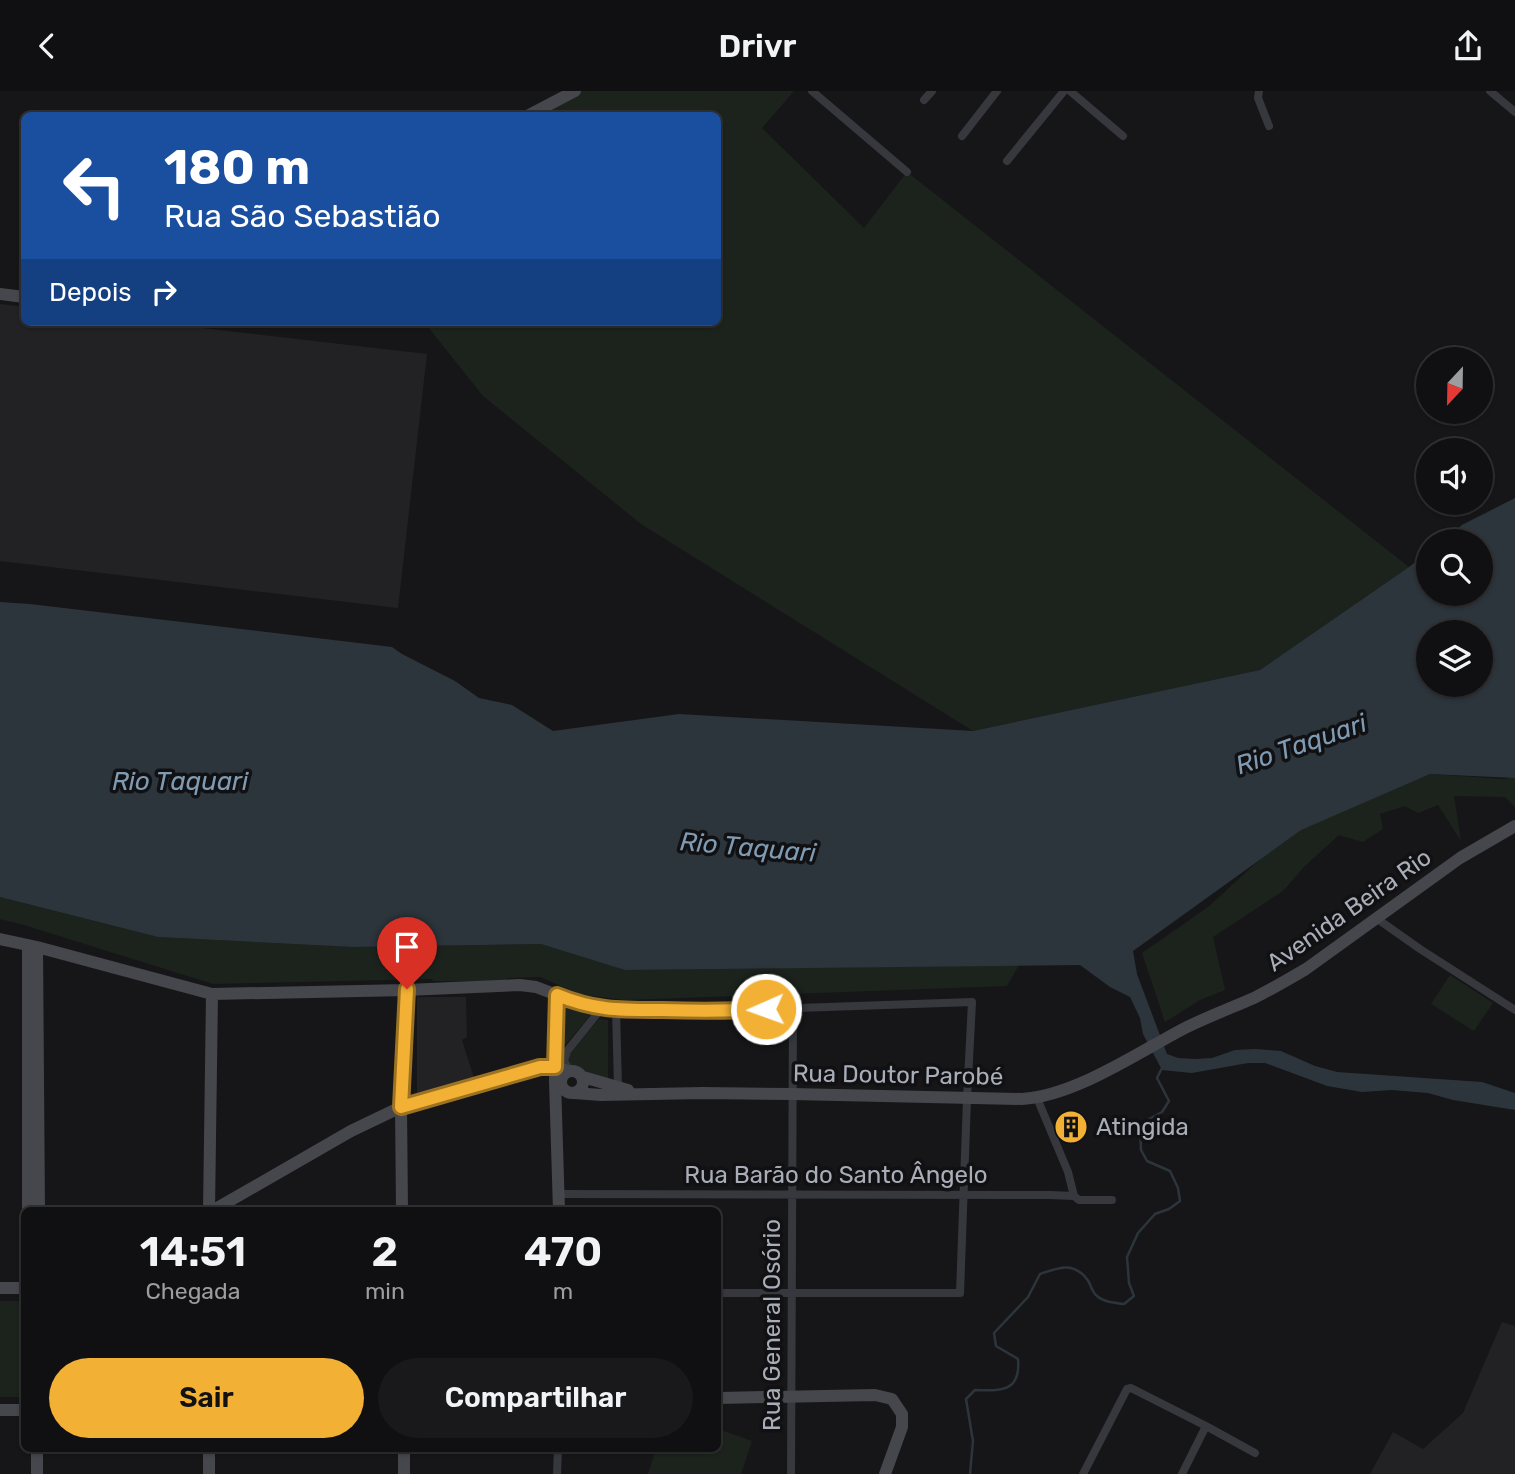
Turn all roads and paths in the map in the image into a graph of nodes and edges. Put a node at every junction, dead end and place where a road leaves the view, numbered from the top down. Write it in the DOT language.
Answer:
graph roads {
  1 [pos="575,91"];
  2 [pos="811,91"];
  3 [pos="932,91"];
  4 [pos="997,91"];
  5 [pos="1065,91"];
  6 [pos="1070,91"];
  7 [pos="1259,91"];
  8 [pos="1490,91"];
  9 [pos="925,100"];
  10 [pos="535,112"];
  11 [pos="1515,112"];
  12 [pos="1269,126"];
  13 [pos="962,136"];
  14 [pos="1123,136"];
  15 [pos="1007,162"];
  16 [pos="908,173"];
  17 [pos="0,295"];
  18 [pos="21,297"];
  19 [pos="1515,826"];
  20 [pos="1376,918"];
  21 [pos="0,939"];
  22 [pos="32,946"];
  23 [pos="407,989"];
  24 [pos="212,994"];
  25 [pos="557,995"];
  26 [pos="793,1008"];
  27 [pos="601,1009"];
  28 [pos="616,1009"];
  29 [pos="1515,1010"];
  30 [pos="1143,1050"];
  31 [pos="565,1069"];
  32 [pos="528,1071"];
  33 [pos="583,1077"];
  34 [pos="618,1087"];
  35 [pos="565,1088"];
  36 [pos="642,1094"];
  37 [pos="792,1094"];
  38 [pos="967,1098"];
  39 [pos="1037,1098"];
  40 [pos="401,1107"];
  41 [pos="557,1114"];
  42 [pos="33,1147"];
  43 [pos="559,1194"];
  44 [pos="791,1195"];
  45 [pos="964,1195"];
  46 [pos="1074,1196"];
  47 [pos="1112,1201"];
  48 [pos="28,1207"];
  49 [pos="39,1207"];
  50 [pos="214,1207"];
  51 [pos="219,1207"];
  52 [pos="402,1207"];
  53 [pos="559,1207"];
  54 [pos="0,1288"];
  55 [pos="21,1288"];
  56 [pos="721,1293"];
  57 [pos="792,1293"];
  58 [pos="791,1396"];
  59 [pos="721,1398"];
  60 [pos="21,1408"];
  61 [pos="0,1410"];
  62 [pos="1206,1426"];
  63 [pos="37,1452"];
  64 [pos="209,1452"];
  65 [pos="404,1452"];
  66 [pos="558,1452"];
  67 [pos="1255,1453"];
  68 [pos="37,1474"];
  69 [pos="209,1474"];
  70 [pos="404,1474"];
  71 [pos="557,1474"];
  72 [pos="791,1474"];
  73 [pos="885,1474"];
  74 [pos="1083,1474"];
  75 [pos="1182,1474"];
  1 -- 10 [label="main road"];
  2 -- 16 [label="street"];
  3 -- 9 [label="street"];
  4 -- 13 [label="street"];
  5 -- 15 [label="street"];
  6 -- 14 [label="street"];
  7 -- 12 [label="street"];
  8 -- 11 [label="street"];
  17 -- 18 [label="main road"];
  19 -- 20 [label="main road, Avenida Beira Rio"];
  20 -- 29 [label="street"];
  20 -- 30 [label="main road, Avenida Beira Rio"];
  21 -- 22 [label="main road"];
  22 -- 24 [label="main road"];
  22 -- 42 [label="main road"];
  23 -- 24 [label="main road"];
  23 -- 25 [label="main road"];
  23 -- 40 [label="street"];
  24 -- 50 [label="main road"];
  25 -- 27 [label="street"];
  25 -- 31 [label="main road"];
  26 -- 28 [label="street"];
  26 -- 37 [label="street, Rua General Osório"];
  26 -- 38 [label="street"];
  27 -- 28 [label="street"];
  27 -- 31 [label="street"];
  28 -- 34 [label="street"];
  30 -- 39 [label="main road, Rua Doutor Parobé"];
  31 -- 32 [label="main road"];
  31 -- 33 [label="main road, Rua Doutor Parobé"];
  31 -- 35 [label="main road"];
  32 -- 35 [label="main road, Rua Doutor Parobé"];
  32 -- 40 [label="main road"];
  33 -- 34 [label="main road, Rua Doutor Parobé"];
  33 -- 35 [label="main road"];
  34 -- 36 [label="main road, Rua Doutor Parobé"];
  35 -- 36 [label="main road, Rua Doutor Parobé"];
  35 -- 41 [label="main road"];
  35 -- 41 [label="main road"];
  36 -- 37 [label="main road, Rua Doutor Parobé"];
  37 -- 38 [label="main road, Rua Doutor Parobé"];
  37 -- 44 [label="street, Rua General Osório"];
  38 -- 39 [label="main road, Rua Doutor Parobé"];
  38 -- 45 [label="street"];
  39 -- 46 [label="street"];
  40 -- 51 [label="main road"];
  40 -- 52 [label="main road"];
  41 -- 43 [label="main road"];
  42 -- 48 [label="main road"];
  42 -- 49 [label="main road"];
  43 -- 44 [label="street, Rua Barão do Santo Ângelo"];
  43 -- 53 [label="main road"];
  44 -- 45 [label="street, Rua Barão do Santo Ângelo"];
  44 -- 57 [label="street, Rua General Osório"];
  45 -- 46 [label="street, Rua Barão do Santo Ângelo"];
  45 -- 57 [label="street"];
  46 -- 47 [label="street, Rua Barão do Santo Ângelo"];
  54 -- 55 [label="main road"];
  56 -- 57 [label="street"];
  57 -- 58 [label="street, Rua General Osório"];
  58 -- 59 [label="main road"];
  58 -- 72 [label="street, Rua General Osório"];
  58 -- 73 [label="main road"];
  60 -- 61 [label="main road"];
  62 -- 67 [label="street"];
  62 -- 74 [label="street"];
  62 -- 75 [label="street"];
  63 -- 68 [label="main road"];
  64 -- 69 [label="main road"];
  65 -- 70 [label="main road"];
  66 -- 71 [label="street"];
}
